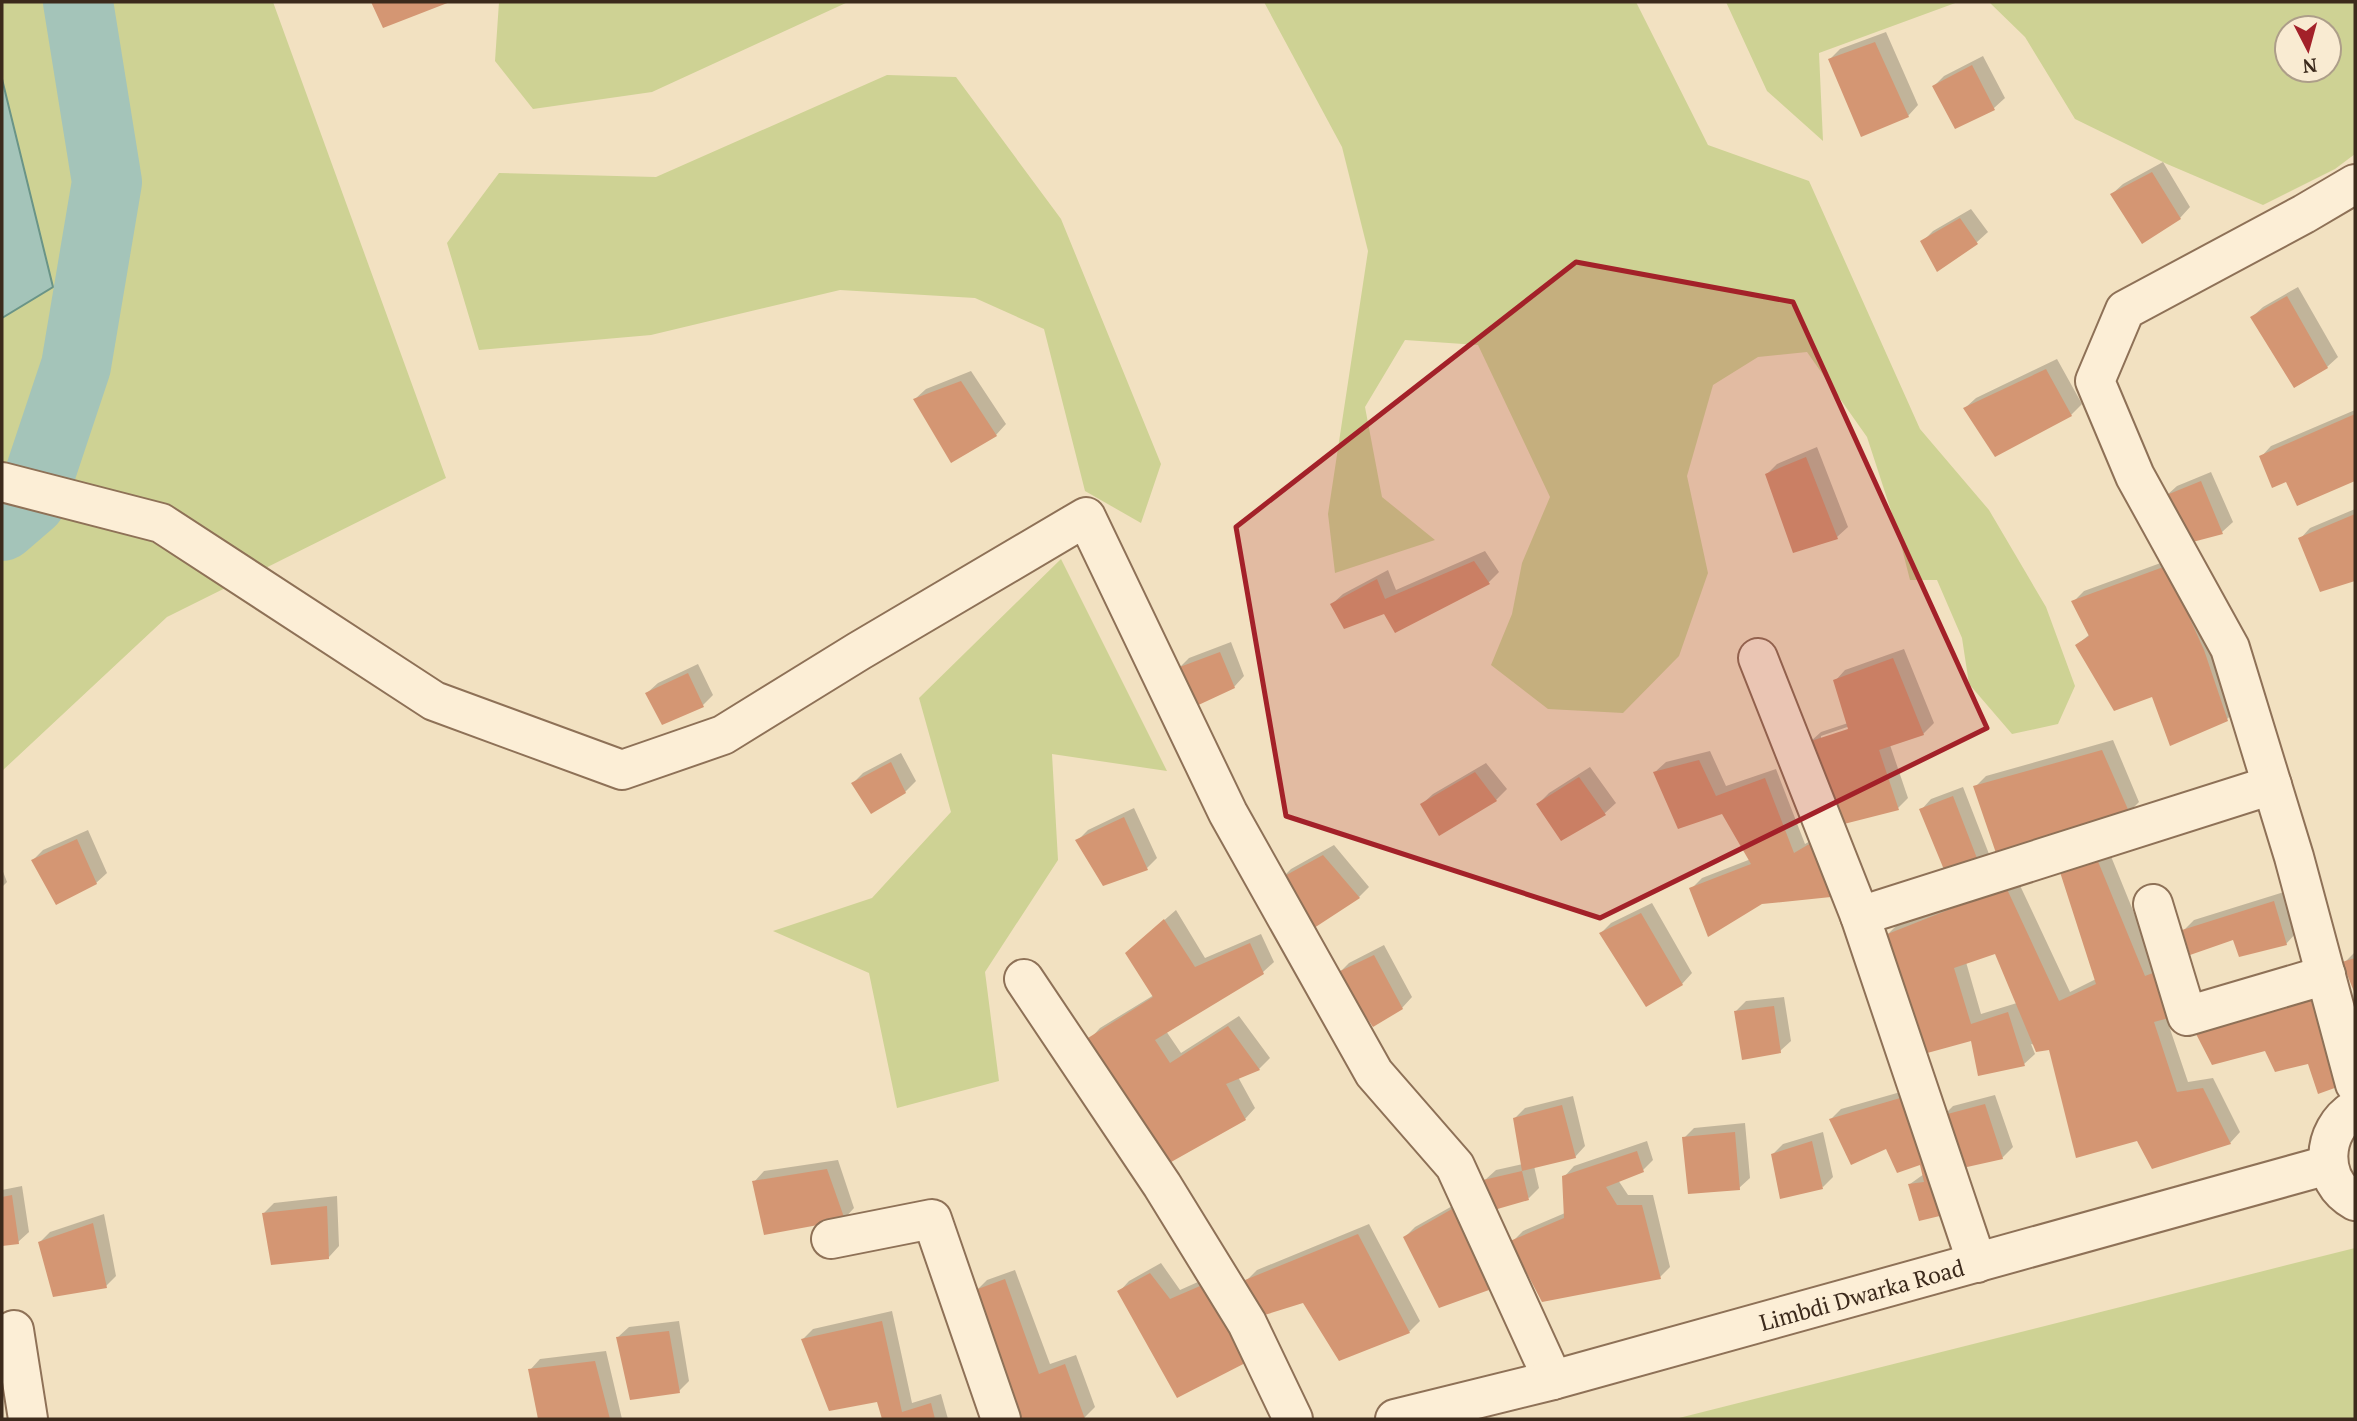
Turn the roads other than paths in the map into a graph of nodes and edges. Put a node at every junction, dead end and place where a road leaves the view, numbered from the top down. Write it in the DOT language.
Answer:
graph roads {
  1 [pos="2355,184"];
  2 [pos="2,482"];
  3 [pos="1758,658"];
  4 [pos="2272,785"];
  5 [pos="2153,904"];
  6 [pos="1860,916"];
  7 [pos="2326,975"];
  8 [pos="1024,979"];
  9 [pos="2355,1084"];
  10 [pos="2355,1109"];
  11 [pos="2328,1165"];
  12 [pos="2355,1201"];
  13 [pos="831,1239"];
  14 [pos="1977,1263"];
  15 [pos="14,1330"];
  16 [pos="1553,1380"];
  17 [pos="28,1419"];
  18 [pos="1000,1419"];
  19 [pos="1293,1419"];
  20 [pos="1395,1419"];
  1 -- 4 [label="street"];
  2 -- 16 [label="street"];
  3 -- 6 [label="street"];
  4 -- 6 [label="street"];
  4 -- 7 [label="street"];
  5 -- 7 [label="street"];
  6 -- 14 [label="street"];
  7 -- 9 [label="street"];
  8 -- 19 [label="street"];
  10 -- 11 [label="street"];
  11 -- 12 [label="street"];
  11 -- 14 [label="street, Limbdi Dwarka Road"];
  13 -- 18 [label="street"];
  14 -- 16 [label="street, Limbdi Dwarka Road"];
  15 -- 17 [label="street"];
  16 -- 20 [label="street, Limbdi Dwarka Road"];
}
